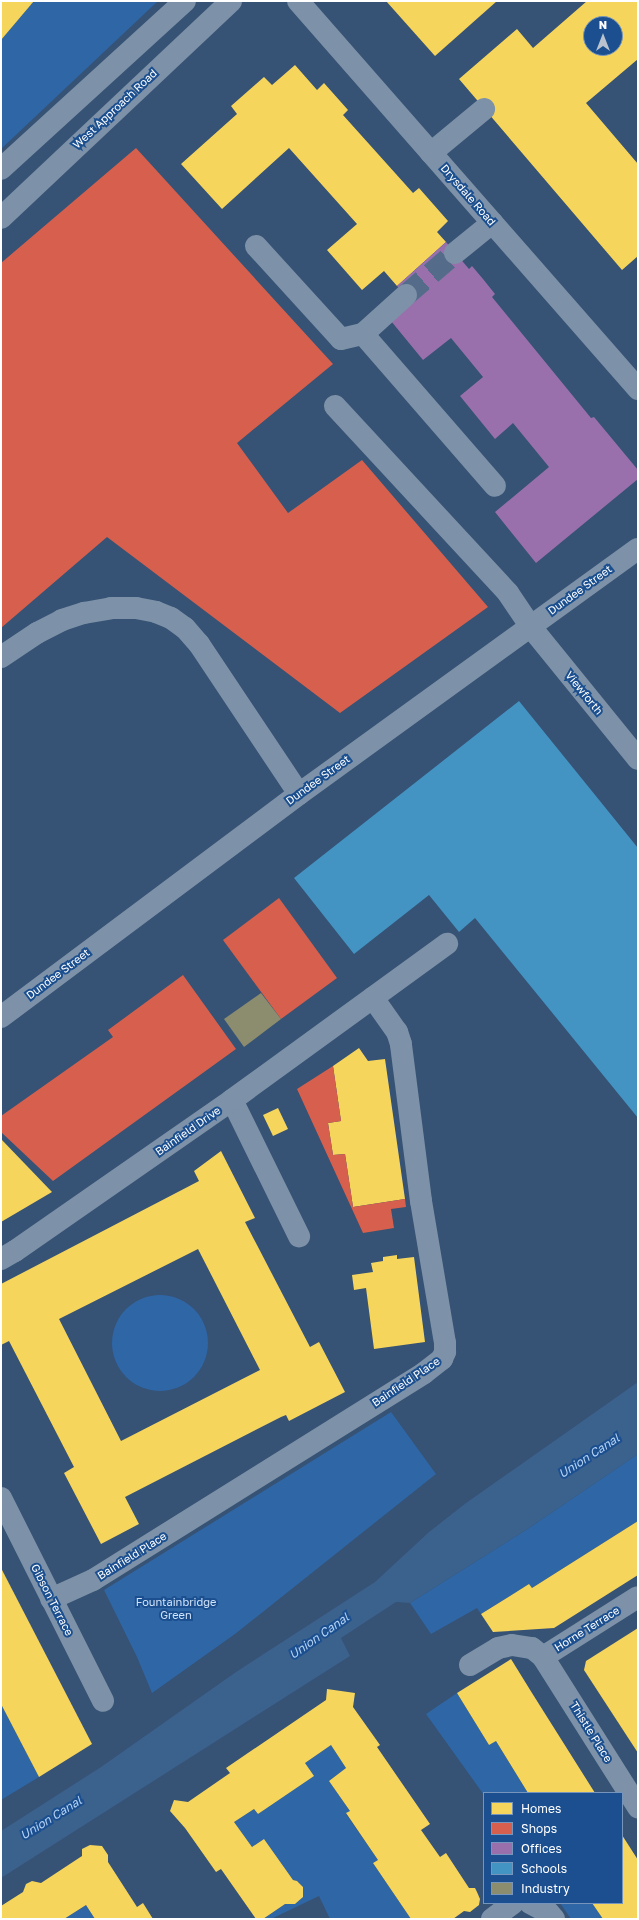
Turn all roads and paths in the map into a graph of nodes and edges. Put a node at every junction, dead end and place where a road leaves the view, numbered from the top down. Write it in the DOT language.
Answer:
graph roads {
  1 [pos="185,1"];
  2 [pos="231,1"];
  3 [pos="298,1"];
  4 [pos="484,109"];
  5 [pos="431,153"];
  6 [pos="1,169"];
  7 [pos="1,218"];
  8 [pos="492,223"];
  9 [pos="256,246"];
  10 [pos="455,252"];
  11 [pos="406,295"];
  12 [pos="363,334"];
  13 [pos="638,389"];
  14 [pos="335,406"];
  15 [pos="495,486"];
  16 [pos="638,549"];
  17 [pos="530,626"];
  18 [pos="1,657"];
  19 [pos="638,759"];
  20 [pos="299,794"];
  21 [pos="447,944"];
  22 [pos="373,998"];
  23 [pos="1,1017"];
  24 [pos="232,1100"];
  25 [pos="299,1236"];
  26 [pos="1,1259"];
  27 [pos="1,1498"];
  28 [pos="638,1597"];
  29 [pos="52,1599"];
  30 [pos="543,1657"];
  31 [pos="470,1665"];
  32 [pos="103,1701"];
  33 [pos="638,1807"];
  34 [pos="512,1904"];
  35 [pos="532,1904"];
  36 [pos="492,1919"];
  37 [pos="554,1919"];
  1 -- 6 [label="street"];
  2 -- 7 [label="street, West Approach Road"];
  3 -- 5 [label="street, Drysdale Road"];
  4 -- 5 [label="street"];
  5 -- 8 [label="street, Drysdale Road"];
  8 -- 10 [label="street"];
  8 -- 13 [label="street, Drysdale Road"];
  9 -- 12 [label="street"];
  11 -- 12 [label="street"];
  12 -- 15 [label="street"];
  14 -- 17 [label="street, Viewforth"];
  16 -- 17 [label="street, Dundee Street"];
  17 -- 19 [label="street, Viewforth"];
  17 -- 20 [label="street, Dundee Street"];
  18 -- 20 [label="street"];
  20 -- 23 [label="street, Dundee Street"];
  21 -- 22 [label="street, Bainfield Drive"];
  22 -- 24 [label="street, Bainfield Drive"];
  22 -- 29 [label="street, Bainfield Place"];
  24 -- 25 [label="street"];
  24 -- 26 [label="street, Bainfield Drive"];
  27 -- 29 [label="street, Gibson Terrace"];
  28 -- 30 [label="street, Horne Terrace"];
  29 -- 32 [label="street, Gibson Terrace"];
  30 -- 31 [label="street, Horne Terrace"];
  30 -- 33 [label="street, Thistle Place"];
  34 -- 36 [label="street"];
  35 -- 37 [label="street"];
}
